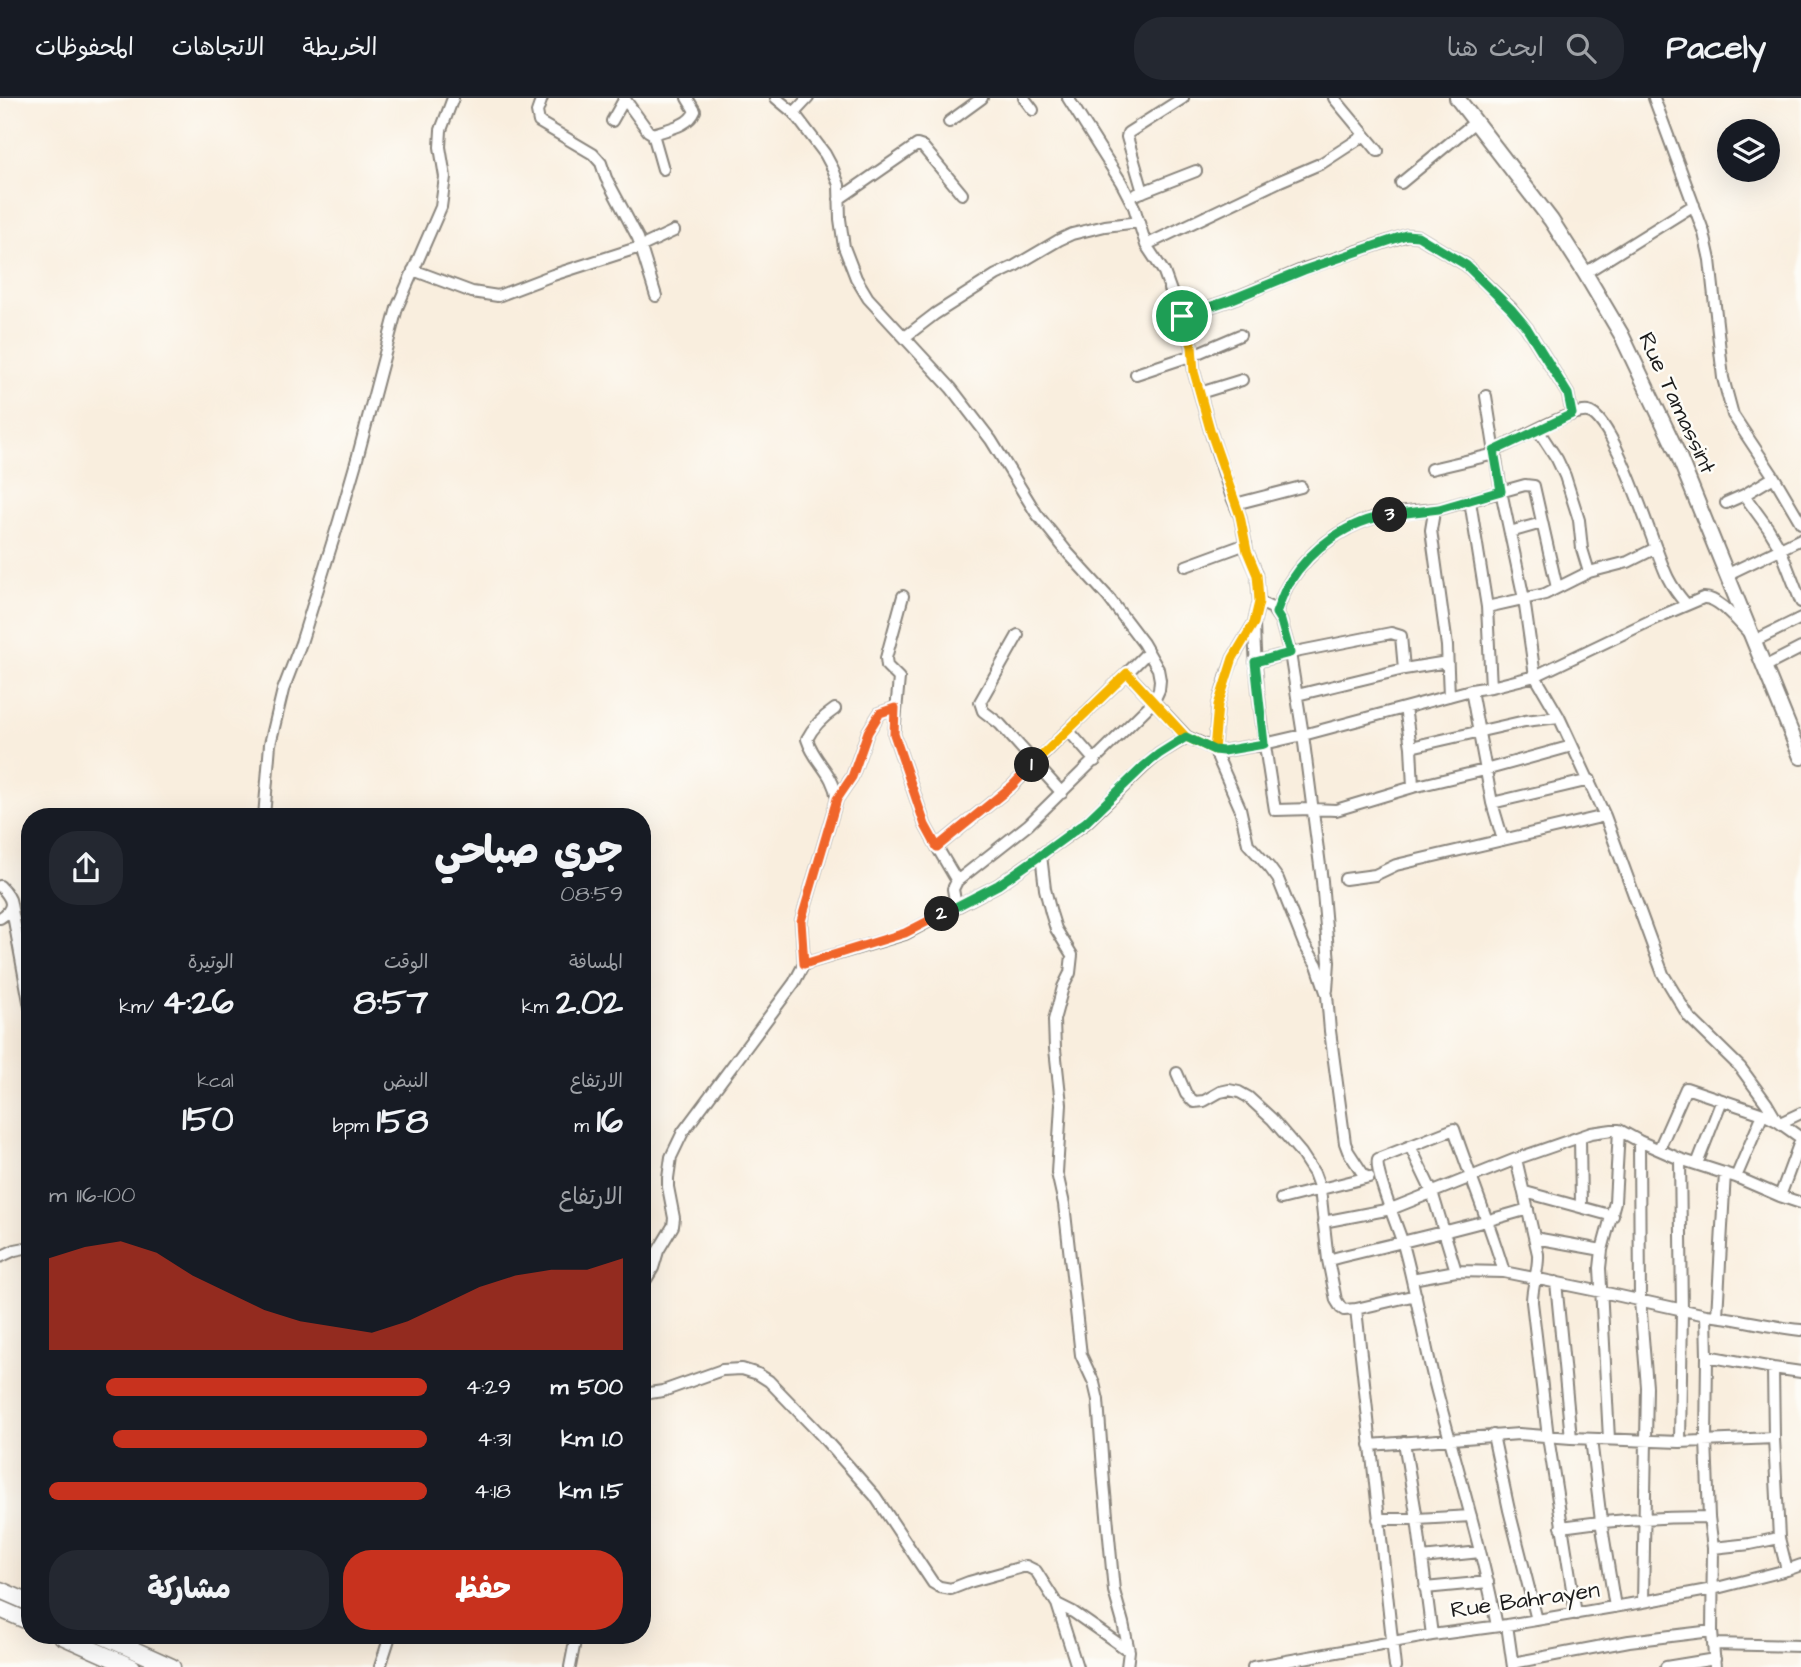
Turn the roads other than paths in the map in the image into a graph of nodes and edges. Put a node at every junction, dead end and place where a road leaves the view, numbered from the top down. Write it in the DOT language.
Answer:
graph roads {
  1 [pos="453,98"];
  2 [pos="542,98"];
  3 [pos="625,98"];
  4 [pos="687,98"];
  5 [pos="776,98"];
  6 [pos="808,98"];
  7 [pos="982,98"];
  8 [pos="1024,98"];
  9 [pos="1068,98"];
  10 [pos="1183,98"];
  11 [pos="1334,98"];
  12 [pos="1457,98"];
  13 [pos="1654,98"];
  14 [pos="1033,110"];
  15 [pos="794,113"];
  16 [pos="612,121"];
  17 [pos="1475,121"];
  18 [pos="949,122"];
  19 [pos="653,134"];
  20 [pos="1365,135"];
  21 [pos="1378,151"];
  22 [pos="663,169"];
  23 [pos="1196,171"];
  24 [pos="1401,183"];
  25 [pos="1143,192"];
  26 [pos="962,194"];
  27 [pos="1129,197"];
  28 [pos="839,199"];
  29 [pos="1695,205"];
  30 [pos="1139,222"];
  31 [pos="674,231"];
  32 [pos="1146,245"];
  33 [pos="640,247"];
  34 [pos="413,270"];
  35 [pos="1585,273"];
  36 [pos="656,296"];
  37 [pos="1182,316"];
  38 [pos="1240,335"];
  39 [pos="905,337"];
  40 [pos="1193,355"];
  41 [pos="1136,374"];
  42 [pos="1242,380"];
  43 [pos="1200,393"];
  44 [pos="1486,396"];
  45 [pos="1572,414"];
  46 [pos="1538,430"];
  47 [pos="1495,453"];
  48 [pos="1431,469"];
  49 [pos="1774,477"];
  50 [pos="1301,487"];
  51 [pos="1501,491"];
  52 [pos="1744,495"];
  53 [pos="1470,501"];
  54 [pos="1726,503"];
  55 [pos="1235,504"];
  56 [pos="1439,509"];
  57 [pos="1542,523"];
  58 [pos="1801,523"];
  59 [pos="1510,532"];
  60 [pos="1801,539"];
  61 [pos="1246,544"];
  62 [pos="1656,548"];
  63 [pos="1780,548"];
  64 [pos="1186,566"];
  65 [pos="1589,572"];
  66 [pos="1726,575"];
  67 [pos="1557,588"];
  68 [pos="903,596"];
  69 [pos="1524,599"];
  70 [pos="1259,602"];
  71 [pos="1801,602"];
  72 [pos="1686,604"];
  73 [pos="1487,607"];
  74 [pos="1276,613"];
  75 [pos="1801,618"];
  76 [pos="1254,623"];
  77 [pos="1018,635"];
  78 [pos="1752,638"];
  79 [pos="1801,648"];
  80 [pos="1148,652"];
  81 [pos="1290,653"];
  82 [pos="1255,662"];
  83 [pos="1447,662"];
  84 [pos="1764,667"];
  85 [pos="1404,669"];
  86 [pos="1127,673"];
  87 [pos="1535,677"];
  88 [pos="1491,687"];
  89 [pos="1471,690"];
  90 [pos="1297,695"];
  91 [pos="1449,696"];
  92 [pos="1154,701"];
  93 [pos="895,708"];
  94 [pos="1405,708"];
  95 [pos="835,709"];
  96 [pos="1559,717"];
  97 [pos="1068,730"];
  98 [pos="1479,732"];
  99 [pos="1303,735"];
  100 [pos="1186,737"];
  101 [pos="1264,744"];
  102 [pos="1572,746"];
  103 [pos="1411,747"];
  104 [pos="1214,750"];
  105 [pos="1801,757"];
  106 [pos="1095,761"];
  107 [pos="1034,763"];
  108 [pos="1485,770"];
  109 [pos="1590,780"];
  110 [pos="1413,787"];
  111 [pos="1062,793"];
  112 [pos="837,799"];
  113 [pos="1492,803"];
  114 [pos="265,808"];
  115 [pos="1312,809"];
  116 [pos="1605,816"];
  117 [pos="1503,840"];
  118 [pos="937,847"];
  119 [pos="1041,855"];
  120 [pos="1345,879"];
  121 [pos="957,881"];
  122 [pos="0,886"];
  123 [pos="11,904"];
  124 [pos="956,906"];
  125 [pos="0,918"];
  126 [pos="21,958"];
  127 [pos="804,964"];
  128 [pos="1326,995"];
  129 [pos="1177,1073"];
  130 [pos="1722,1100"];
  131 [pos="1801,1113"];
  132 [pos="1763,1114"];
  133 [pos="1778,1122"];
  134 [pos="1619,1130"];
  135 [pos="1580,1137"];
  136 [pos="1801,1138"];
  137 [pos="1639,1141"];
  138 [pos="1410,1146"];
  139 [pos="1659,1149"];
  140 [pos="1680,1158"];
  141 [pos="1516,1159"];
  142 [pos="1697,1164"];
  143 [pos="1731,1175"];
  144 [pos="1365,1177"];
  145 [pos="1379,1177"];
  146 [pos="1470,1178"];
  147 [pos="1320,1189"];
  148 [pos="1432,1192"];
  149 [pos="1525,1192"];
  150 [pos="1780,1196"];
  151 [pos="1281,1199"];
  152 [pos="1801,1203"];
  153 [pos="1581,1207"];
  154 [pos="1391,1209"];
  155 [pos="1528,1209"];
  156 [pos="1613,1216"];
  157 [pos="1323,1222"];
  158 [pos="1487,1222"];
  159 [pos="1443,1231"];
  160 [pos="1535,1238"];
  161 [pos="1402,1241"];
  162 [pos="21,1249"];
  163 [pos="1602,1250"];
  164 [pos="0,1258"];
  165 [pos="1328,1260"];
  166 [pos="1456,1270"];
  167 [pos="651,1271"];
  168 [pos="1504,1272"];
  169 [pos="1535,1278"];
  170 [pos="1412,1279"];
  171 [pos="1556,1282"];
  172 [pos="1602,1292"];
  173 [pos="1416,1295"];
  174 [pos="1640,1301"];
  175 [pos="1356,1309"];
  176 [pos="1682,1310"];
  177 [pos="1712,1316"];
  178 [pos="1801,1330"];
  179 [pos="1707,1356"];
  180 [pos="1773,1368"];
  181 [pos="1801,1372"];
  182 [pos="651,1393"];
  183 [pos="1493,1435"];
  184 [pos="1548,1437"];
  185 [pos="1571,1438"];
  186 [pos="1774,1438"];
  187 [pos="1591,1439"];
  188 [pos="1609,1439"];
  189 [pos="1450,1440"];
  190 [pos="1706,1440"];
  191 [pos="1646,1441"];
  192 [pos="1404,1442"];
  193 [pos="1680,1442"];
  194 [pos="1370,1445"];
  195 [pos="1471,1516"];
  196 [pos="1645,1517"];
  197 [pos="1709,1517"];
  198 [pos="1378,1519"];
  199 [pos="1417,1519"];
  200 [pos="1601,1521"];
  201 [pos="1561,1527"];
  202 [pos="1779,1538"];
  203 [pos="1713,1548"];
  204 [pos="1480,1552"];
  205 [pos="1422,1558"];
  206 [pos="1801,1565"];
  207 [pos="1787,1570"];
  208 [pos="1488,1582"];
  209 [pos="1425,1588"];
  210 [pos="1713,1589"];
  211 [pos="0,1590"];
  212 [pos="21,1599"];
  213 [pos="1643,1602"];
  214 [pos="1057,1604"];
  215 [pos="1615,1607"];
  216 [pos="0,1609"];
  217 [pos="1576,1614"];
  218 [pos="21,1618"];
  219 [pos="1537,1620"];
  220 [pos="1502,1626"];
  221 [pos="1712,1631"];
  222 [pos="1432,1634"];
  223 [pos="1391,1642"];
  224 [pos="80,1644"];
  225 [pos="121,1644"];
  226 [pos="387,1644"];
  227 [pos="574,1644"];
  228 [pos="1714,1644"];
  229 [pos="1801,1646"];
  230 [pos="1129,1651"];
  231 [pos="1297,1663"];
  232 [pos="1715,1663"];
  233 [pos="1513,1665"];
  234 [pos="132,1667"];
  235 [pos="172,1667"];
  236 [pos="380,1667"];
  237 [pos="570,1667"];
  238 [pos="1077,1667"];
  239 [pos="1127,1667"];
  240 [pos="1253,1667"];
  241 [pos="1395,1667"];
  242 [pos="1666,1667"];
  1 -- 34 [label="street"];
  2 -- 33 [label="street"];
  3 -- 16 [label="street"];
  3 -- 19 [label="street"];
  4 -- 19 [label="street"];
  5 -- 15 [label="street"];
  6 -- 15 [label="street"];
  7 -- 18 [label="street"];
  8 -- 14 [label="street"];
  9 -- 27 [label="street"];
  10 -- 25 [label="street"];
  11 -- 20 [label="street"];
  12 -- 17 [label="main road, Rue Tamassint"];
  13 -- 29 [label="street"];
  15 -- 28 [label="street"];
  17 -- 24 [label="street"];
  17 -- 35 [label="main road, Rue Tamassint"];
  19 -- 22 [label="street"];
  20 -- 21 [label="street"];
  20 -- 32 [label="street"];
  23 -- 25 [label="street"];
  25 -- 27 [label="street"];
  26 -- 28 [label="street"];
  27 -- 30 [label="street"];
  28 -- 39 [label="street"];
  29 -- 35 [label="street"];
  29 -- 49 [label="street"];
  30 -- 32 [label="street"];
  30 -- 39 [label="street"];
  31 -- 33 [label="street"];
  32 -- 37 [label="street"];
  33 -- 34 [label="street"];
  33 -- 36 [label="street"];
  34 -- 114 [label="street"];
  35 -- 66 [label="main road, Rue Tamassint"];
  37 -- 40 [label="street"];
  37 -- 45 [label="street"];
  38 -- 40 [label="street"];
  39 -- 80 [label="street"];
  40 -- 41 [label="street"];
  40 -- 43 [label="street"];
  42 -- 43 [label="street"];
  43 -- 55 [label="street"];
  44 -- 47 [label="street"];
  45 -- 46 [label="street"];
  45 -- 62 [label="street"];
  46 -- 47 [label="street"];
  46 -- 65 [label="street"];
  47 -- 48 [label="street"];
  47 -- 51 [label="street"];
  49 -- 52 [label="street"];
  49 -- 58 [label="street"];
  50 -- 55 [label="street"];
  51 -- 53 [label="street"];
  51 -- 57 [label="street"];
  51 -- 59 [label="street"];
  52 -- 54 [label="street"];
  52 -- 63 [label="street"];
  53 -- 56 [label="street"];
  53 -- 73 [label="street"];
  55 -- 61 [label="street"];
  56 -- 74 [label="street"];
  56 -- 83 [label="street"];
  57 -- 59 [label="street"];
  57 -- 67 [label="street"];
  59 -- 69 [label="street"];
  60 -- 63 [label="street"];
  61 -- 64 [label="street"];
  61 -- 70 [label="street"];
  62 -- 65 [label="street"];
  62 -- 72 [label="street"];
  63 -- 66 [label="street"];
  63 -- 71 [label="street"];
  65 -- 67 [label="street"];
  66 -- 78 [label="main road, Rue Tamassint"];
  67 -- 69 [label="street"];
  68 -- 93 [label="street"];
  69 -- 73 [label="street"];
  69 -- 87 [label="street"];
  70 -- 74 [label="street"];
  70 -- 76 [label="street"];
  72 -- 78 [label="street"];
  72 -- 87 [label="street"];
  73 -- 88 [label="street"];
  74 -- 81 [label="street"];
  75 -- 78 [label="street"];
  76 -- 82 [label="street"];
  76 -- 104 [label="street"];
  77 -- 107 [label="street"];
  78 -- 84 [label="main road, Rue Tamassint"];
  79 -- 84 [label="street"];
  80 -- 86 [label="street"];
  80 -- 92 [label="street"];
  81 -- 82 [label="street"];
  81 -- 85 [label="street"];
  81 -- 90 [label="street"];
  82 -- 101 [label="street"];
  83 -- 85 [label="street"];
  83 -- 91 [label="street"];
  84 -- 105 [label="main road, Rue Tamassint"];
  85 -- 90 [label="street"];
  86 -- 92 [label="street"];
  86 -- 97 [label="street"];
  87 -- 88 [label="street"];
  87 -- 96 [label="street"];
  88 -- 89 [label="street"];
  89 -- 91 [label="street"];
  89 -- 98 [label="street"];
  90 -- 99 [label="street"];
  91 -- 94 [label="street"];
  92 -- 100 [label="street"];
  92 -- 106 [label="street"];
  93 -- 112 [label="street"];
  93 -- 118 [label="street"];
  94 -- 99 [label="street"];
  94 -- 103 [label="street"];
  95 -- 112 [label="street"];
  96 -- 98 [label="street"];
  96 -- 102 [label="street"];
  97 -- 106 [label="street"];
  97 -- 107 [label="street"];
  98 -- 103 [label="street"];
  98 -- 108 [label="street"];
  99 -- 101 [label="street"];
  99 -- 115 [label="street"];
  100 -- 104 [label="street"];
  100 -- 119 [label="street"];
  101 -- 104 [label="street"];
  101 -- 115 [label="street"];
  102 -- 108 [label="street"];
  102 -- 109 [label="street"];
  103 -- 110 [label="street"];
  104 -- 128 [label="street"];
  106 -- 111 [label="street"];
  107 -- 111 [label="street"];
  107 -- 118 [label="street"];
  108 -- 110 [label="street"];
  108 -- 113 [label="street"];
  109 -- 113 [label="street"];
  109 -- 116 [label="street"];
  110 -- 115 [label="street"];
  111 -- 121 [label="street"];
  112 -- 127 [label="street"];
  113 -- 117 [label="street"];
  115 -- 128 [label="street"];
  116 -- 117 [label="street"];
  116 -- 133 [label="street"];
  117 -- 120 [label="street"];
  118 -- 121 [label="street"];
  119 -- 124 [label="street"];
  119 -- 230 [label="street"];
  121 -- 124 [label="street"];
  122 -- 123 [label="street"];
  123 -- 125 [label="street"];
  123 -- 126 [label="street"];
  124 -- 127 [label="street"];
  127 -- 167 [label="street"];
  128 -- 144 [label="street"];
  129 -- 147 [label="street"];
  130 -- 132 [label="street"];
  130 -- 139 [label="street"];
  130 -- 142 [label="street"];
  131 -- 133 [label="street"];
  132 -- 133 [label="street"];
  132 -- 143 [label="street"];
  133 -- 136 [label="street"];
  134 -- 135 [label="street"];
  134 -- 137 [label="street"];
  134 -- 156 [label="street"];
  135 -- 141 [label="street"];
  135 -- 153 [label="street"];
  136 -- 150 [label="street"];
  137 -- 139 [label="street"];
  137 -- 174 [label="street"];
  138 -- 145 [label="street"];
  138 -- 146 [label="street"];
  138 -- 148 [label="street"];
  139 -- 140 [label="street"];
  140 -- 142 [label="street"];
  140 -- 176 [label="street"];
  141 -- 146 [label="street"];
  141 -- 149 [label="street"];
  142 -- 143 [label="street"];
  143 -- 150 [label="street"];
  143 -- 177 [label="street"];
  144 -- 145 [label="street"];
  144 -- 147 [label="street"];
  145 -- 154 [label="street"];
  146 -- 148 [label="street"];
  146 -- 158 [label="street"];
  147 -- 151 [label="street"];
  147 -- 157 [label="street"];
  148 -- 154 [label="street"];
  148 -- 159 [label="street"];
  149 -- 153 [label="street"];
  149 -- 155 [label="street"];
  150 -- 152 [label="street"];
  153 -- 156 [label="street"];
  154 -- 157 [label="street"];
  154 -- 161 [label="street"];
  155 -- 158 [label="street"];
  155 -- 160 [label="street"];
  156 -- 163 [label="street"];
  157 -- 165 [label="street"];
  158 -- 159 [label="street"];
  158 -- 168 [label="street"];
  159 -- 161 [label="street"];
  159 -- 166 [label="street"];
  160 -- 163 [label="street"];
  160 -- 169 [label="street"];
  161 -- 165 [label="street"];
  161 -- 170 [label="street"];
  162 -- 164 [label="street"];
  163 -- 172 [label="street"];
  165 -- 175 [label="street"];
  166 -- 168 [label="street"];
  166 -- 170 [label="street"];
  168 -- 169 [label="street"];
  169 -- 171 [label="street"];
  169 -- 184 [label="street"];
  170 -- 173 [label="street"];
  171 -- 172 [label="street"];
  171 -- 185 [label="street"];
  172 -- 174 [label="street"];
  172 -- 188 [label="street"];
  173 -- 175 [label="street"];
  173 -- 189 [label="street"];
  174 -- 176 [label="street"];
  174 -- 191 [label="street"];
  175 -- 194 [label="street"];
  176 -- 177 [label="street"];
  176 -- 193 [label="street"];
  177 -- 178 [label="street"];
  177 -- 179 [label="street"];
  179 -- 180 [label="street"];
  179 -- 190 [label="street"];
  180 -- 181 [label="street"];
  180 -- 186 [label="street"];
  182 -- 214 [label="street"];
  183 -- 184 [label="street"];
  183 -- 189 [label="street"];
  183 -- 219 [label="street"];
  184 -- 185 [label="street"];
  184 -- 201 [label="street"];
  185 -- 187 [label="street"];
  186 -- 190 [label="street"];
  186 -- 202 [label="street"];
  187 -- 188 [label="street"];
  187 -- 200 [label="street"];
  188 -- 191 [label="street"];
  189 -- 192 [label="street"];
  189 -- 195 [label="street"];
  190 -- 193 [label="street"];
  190 -- 197 [label="street"];
  191 -- 193 [label="street"];
  191 -- 196 [label="street"];
  192 -- 194 [label="street"];
  192 -- 199 [label="street"];
  194 -- 198 [label="street"];
  195 -- 199 [label="street"];
  195 -- 204 [label="street"];
  196 -- 197 [label="street"];
  196 -- 200 [label="street"];
  196 -- 213 [label="street"];
  197 -- 203 [label="street"];
  198 -- 199 [label="street"];
  198 -- 223 [label="street"];
  199 -- 205 [label="street"];
  200 -- 201 [label="street"];
  200 -- 215 [label="street"];
  201 -- 217 [label="street"];
  202 -- 203 [label="street"];
  202 -- 207 [label="street"];
  203 -- 210 [label="street"];
  204 -- 205 [label="street"];
  204 -- 208 [label="street"];
  205 -- 209 [label="street"];
  206 -- 207 [label="street, Rue Bahrayen"];
  207 -- 210 [label="street, Rue Bahrayen"];
  208 -- 209 [label="street"];
  208 -- 220 [label="street"];
  209 -- 222 [label="street"];
  210 -- 213 [label="street, Rue Bahrayen"];
  210 -- 221 [label="street"];
  211 -- 212 [label="highway"];
  213 -- 215 [label="street, Rue Bahrayen"];
  214 -- 230 [label="street"];
  214 -- 238 [label="street"];
  215 -- 217 [label="street, Rue Bahrayen"];
  216 -- 218 [label="highway"];
  217 -- 219 [label="street, Rue Bahrayen"];
  219 -- 220 [label="street, Rue Bahrayen"];
  220 -- 222 [label="street, Rue Bahrayen"];
  220 -- 233 [label="street"];
  221 -- 228 [label="street"];
  221 -- 233 [label="street"];
  222 -- 223 [label="street, Rue Bahrayen"];
  223 -- 231 [label="street, Rue Bahrayen"];
  223 -- 241 [label="street"];
  224 -- 234 [label="highway"];
  225 -- 235 [label="highway"];
  226 -- 236 [label="street"];
  227 -- 237 [label="street"];
  228 -- 229 [label="street"];
  228 -- 232 [label="street"];
  230 -- 239 [label="street"];
  231 -- 240 [label="street, Rue Bahrayen"];
  232 -- 242 [label="street"];
}
